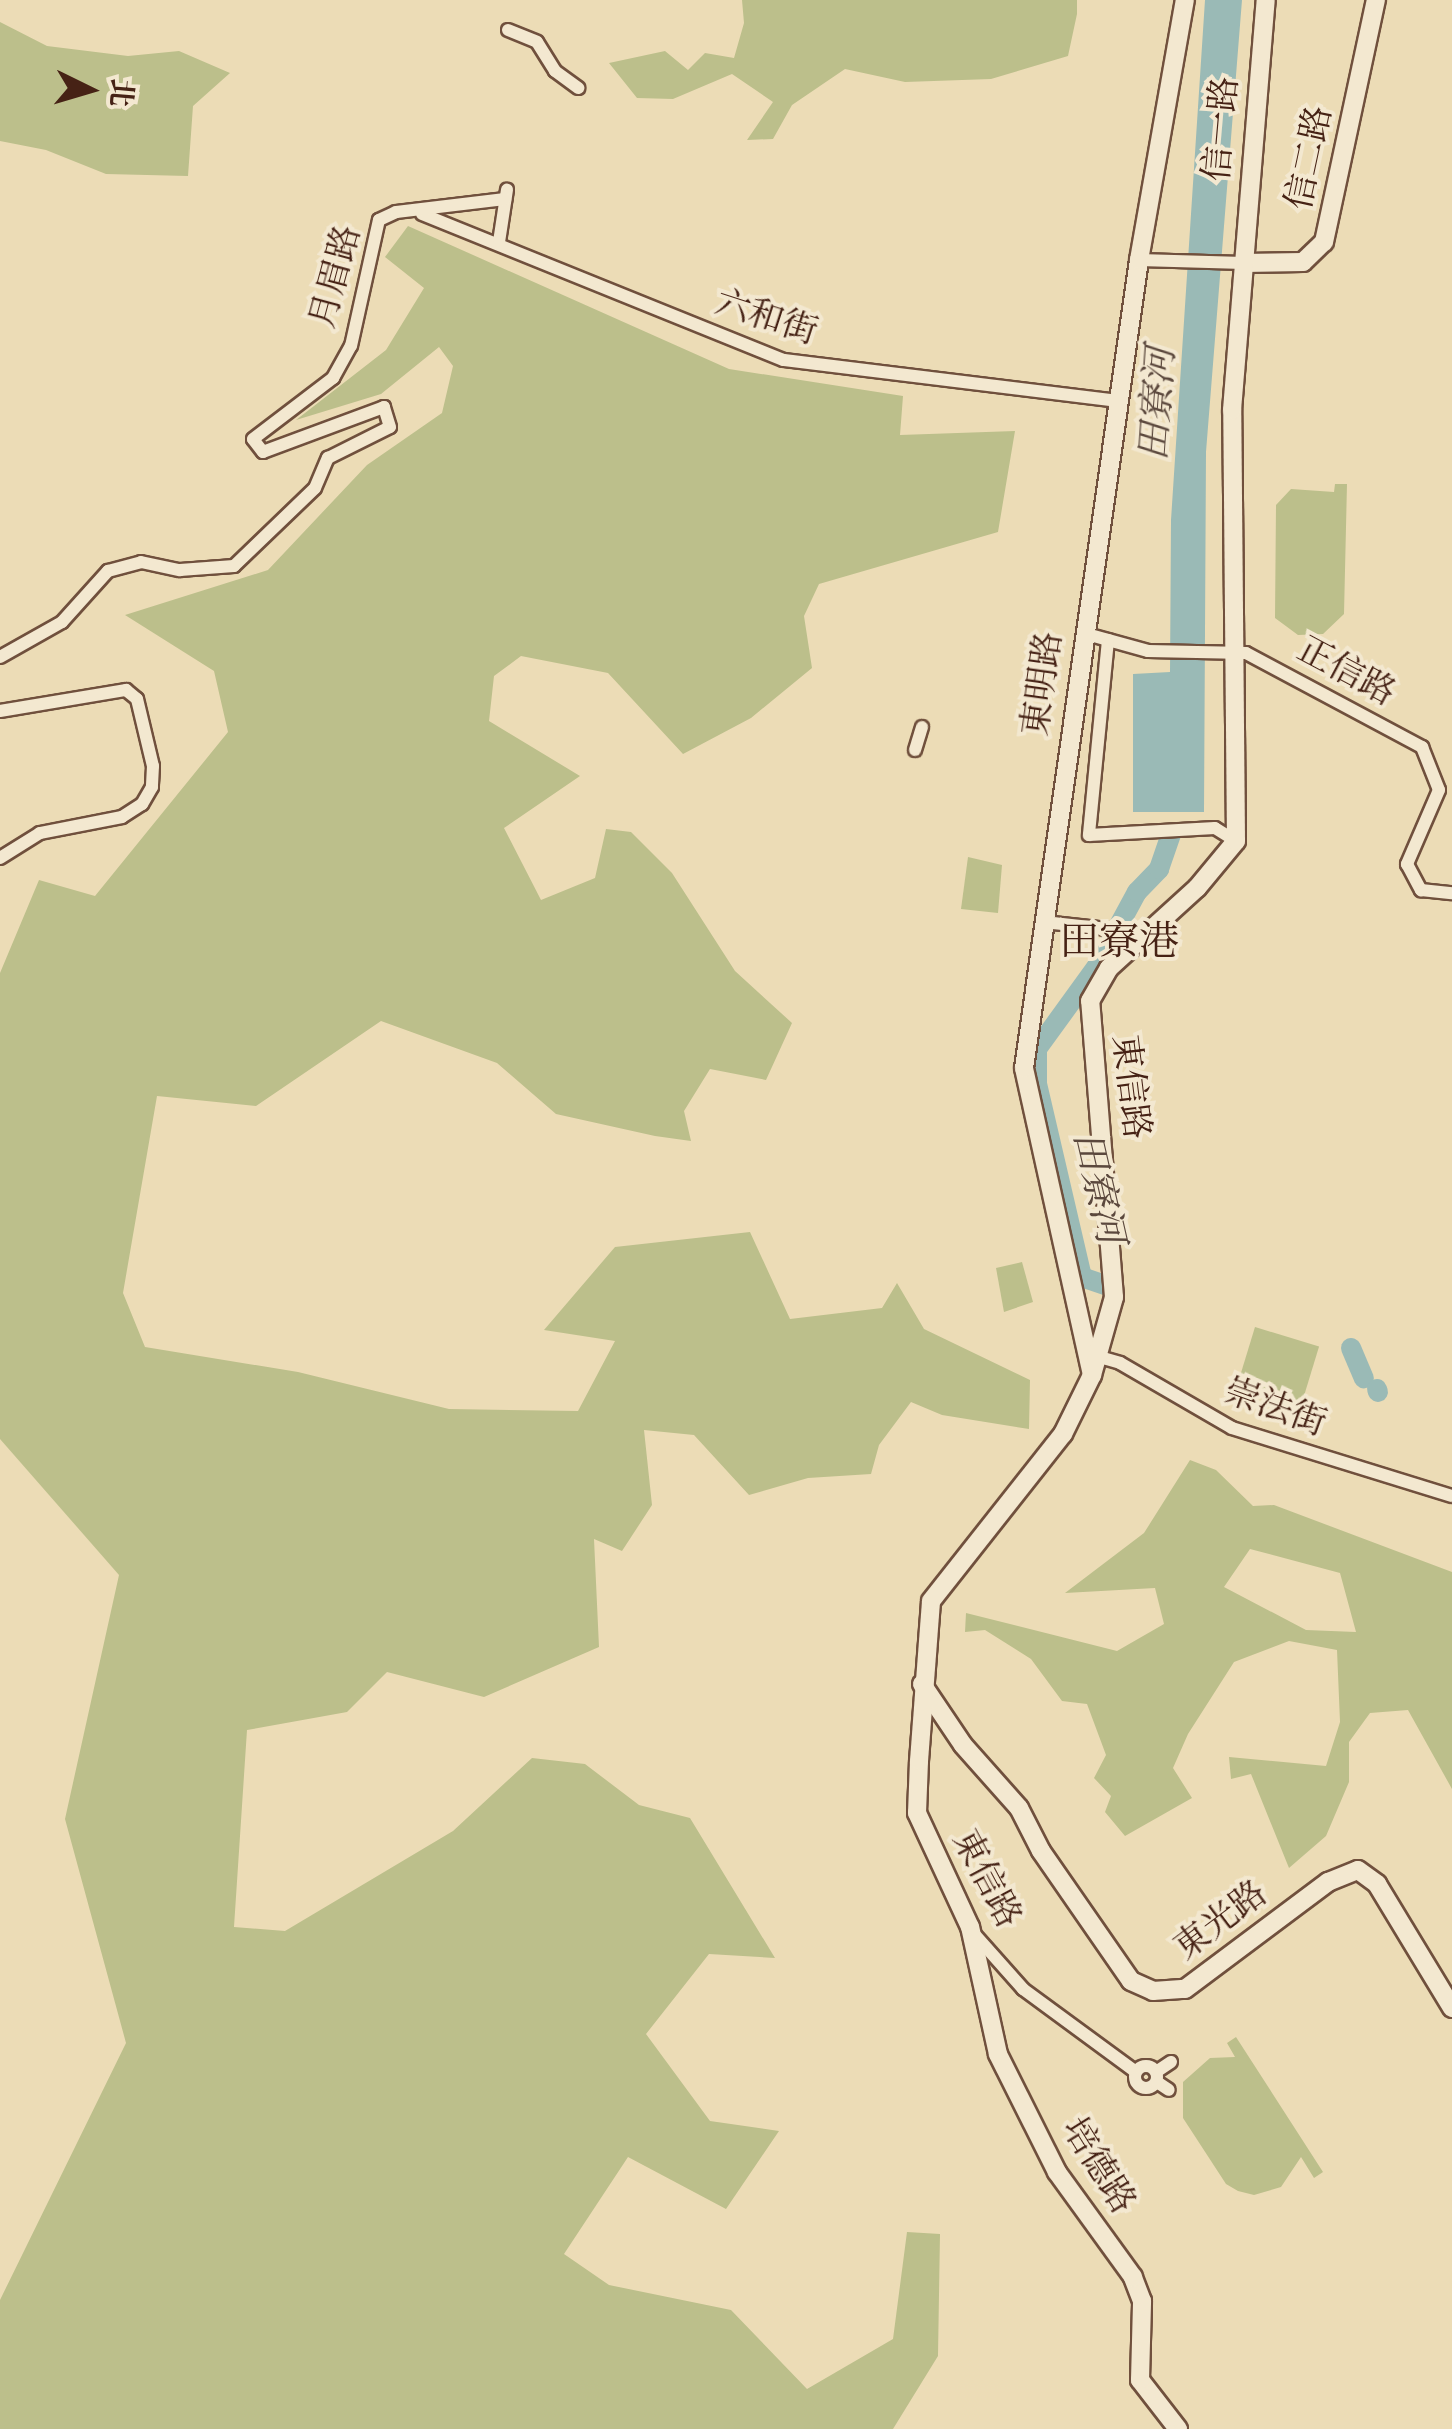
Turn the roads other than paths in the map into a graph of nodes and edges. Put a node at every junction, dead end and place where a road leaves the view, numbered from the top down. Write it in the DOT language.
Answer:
graph roads {
  1 [pos="1185,0"];
  2 [pos="1266,0"];
  3 [pos="1376,0"];
  4 [pos="508,30"];
  5 [pos="578,88"];
  6 [pos="416,212"];
  7 [pos="500,242"];
  8 [pos="1138,260"];
  9 [pos="1244,263"];
  10 [pos="1118,401"];
  11 [pos="1082,633"];
  12 [pos="1108,640"];
  13 [pos="1231,651"];
  14 [pos="0,656"];
  15 [pos="0,710"];
  16 [pos="922,727"];
  17 [pos="915,750"];
  18 [pos="1236,841"];
  19 [pos="0,858"];
  20 [pos="1452,893"];
  21 [pos="1044,922"];
  22 [pos="1132,936"];
  23 [pos="1093,1354"];
  24 [pos="1092,1375"];
  25 [pos="1452,1496"];
  26 [pos="922,1684"];
  27 [pos="970,1926"];
  28 [pos="1452,2008"];
  29 [pos="1171,2062"];
  30 [pos="1156,2077"];
  31 [pos="1170,2090"];
  32 [pos="1178,2429"];
  1 -- 8 [label="main road, 東明路"];
  2 -- 9 [label="main road, 信一路"];
  3 -- 9 [label="main road, 信二路"];
  4 -- 5 [label="street"];
  6 -- 7 [label="street, 六和街"];
  6 -- 7 [label="street, 月眉路"];
  6 -- 14 [label="street, 月眉路"];
  7 -- 10 [label="street, 六和街"];
  8 -- 9 [label="street"];
  8 -- 10 [label="main road, 東明路"];
  9 -- 13 [label="main road"];
  10 -- 11 [label="main road, 東明路"];
  11 -- 12 [label="street"];
  11 -- 21 [label="main road, 東明路"];
  12 -- 13 [label="street"];
  12 -- 18 [label="street"];
  13 -- 18 [label="main road"];
  13 -- 20 [label="street, 正信路"];
  15 -- 19 [label="street"];
  16 -- 17 [label="street"];
  18 -- 22 [label="main road, 東信路"];
  21 -- 22 [label="street"];
  21 -- 23 [label="main road, 東明路"];
  22 -- 23 [label="main road, 東信路"];
  23 -- 24 [label="main road, 東明路"];
  23 -- 25 [label="street, 崇法街"];
  24 -- 26 [label="main road, 東信路"];
  26 -- 27 [label="main road, 東信路"];
  26 -- 28 [label="main road, 東光路"];
  27 -- 30 [label="street, 東信路"];
  27 -- 32 [label="main road, 培德路"];
  29 -- 30 [label="street"];
  30 -- 31 [label="street"];
}
